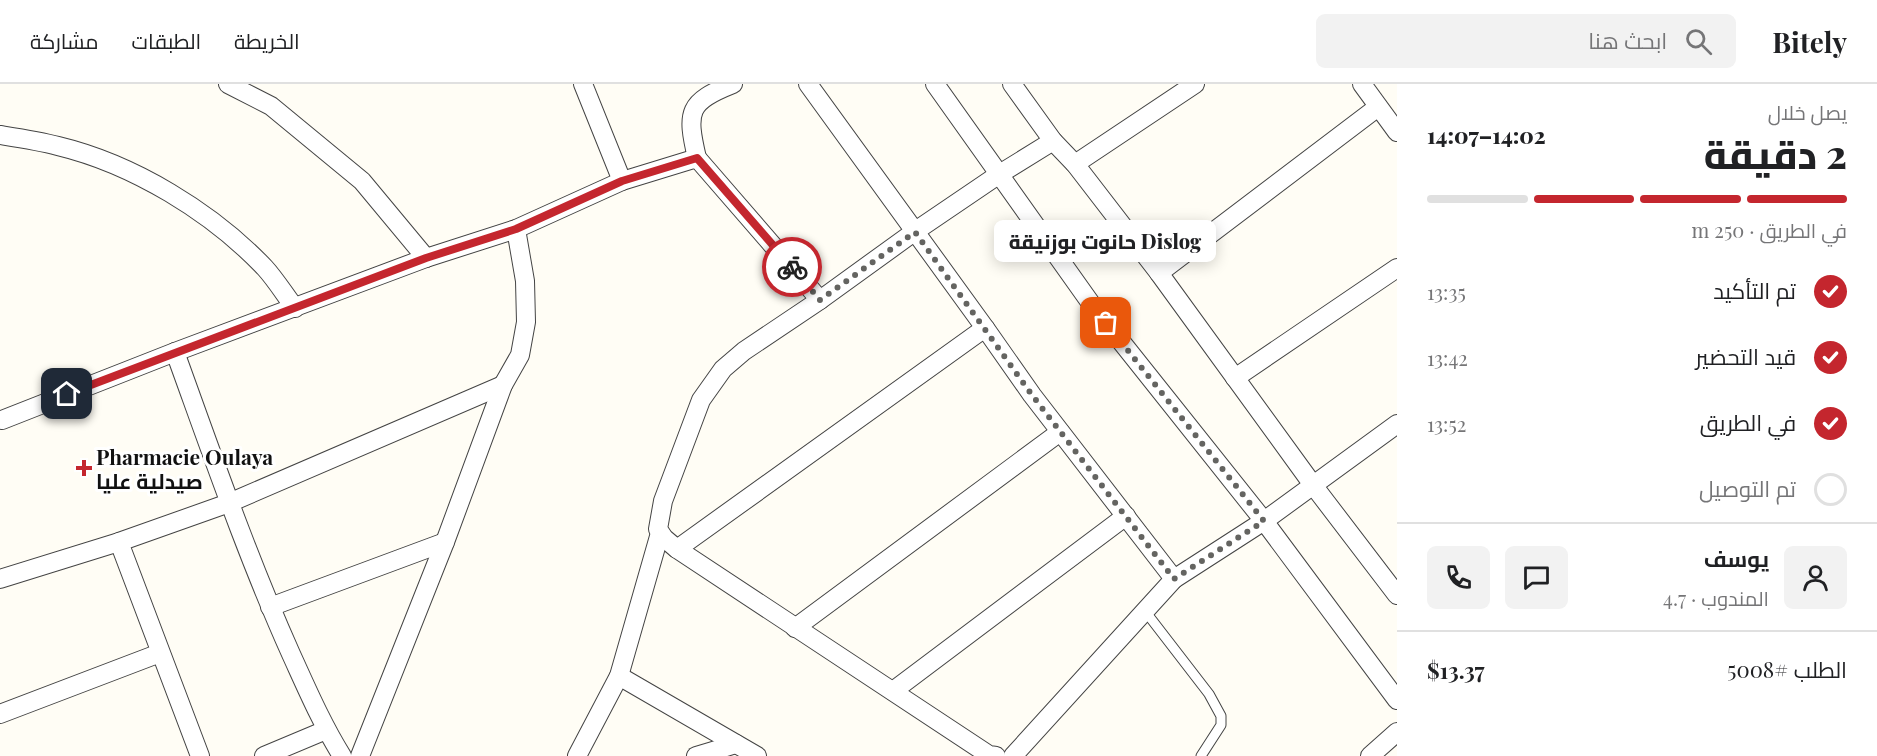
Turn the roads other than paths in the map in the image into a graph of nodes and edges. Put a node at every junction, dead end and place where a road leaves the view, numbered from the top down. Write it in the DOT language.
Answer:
graph roads {
  1 [pos="228,84"];
  2 [pos="583,84"];
  3 [pos="733,84"];
  4 [pos="808,84"];
  5 [pos="935,84"];
  6 [pos="1012,84"];
  7 [pos="1195,84"];
  8 [pos="1362,84"];
  9 [pos="1378,106"];
  10 [pos="1397,132"];
  11 [pos="0,135"];
  12 [pos="1053,141"];
  13 [pos="697,158"];
  14 [pos="1075,164"];
  15 [pos="998,175"];
  16 [pos="622,181"];
  17 [pos="516,229"];
  18 [pos="915,232"];
  19 [pos="426,258"];
  20 [pos="1397,268"];
  21 [pos="1159,273"];
  22 [pos="820,300"];
  23 [pos="295,308"];
  24 [pos="986,328"];
  25 [pos="175,352"];
  26 [pos="1235,378"];
  27 [pos="503,385"];
  28 [pos="1,420"];
  29 [pos="1397,424"];
  30 [pos="1060,432"];
  31 [pos="1313,485"];
  32 [pos="229,502"];
  33 [pos="1126,516"];
  34 [pos="1264,521"];
  35 [pos="660,533"];
  36 [pos="119,542"];
  37 [pos="445,542"];
  38 [pos="677,549"];
  39 [pos="0,579"];
  40 [pos="1174,579"];
  41 [pos="1396,589"];
  42 [pos="270,607"];
  43 [pos="1145,611"];
  44 [pos="795,628"];
  45 [pos="160,653"];
  46 [pos="620,676"];
  47 [pos="893,691"];
  48 [pos="1397,700"];
  49 [pos="0,714"];
  50 [pos="326,730"];
  51 [pos="1397,732"];
  52 [pos="736,744"];
  53 [pos="1012,755"];
  54 [pos="200,756"];
  55 [pos="264,756"];
  56 [pos="342,756"];
  57 [pos="360,756"];
  58 [pos="577,756"];
  59 [pos="696,756"];
  60 [pos="758,756"];
  61 [pos="996,756"];
  62 [pos="1201,756"];
  63 [pos="1370,756"];
  1 -- 19 [label="street"];
  2 -- 16 [label="street"];
  3 -- 13 [label="street"];
  4 -- 18 [label="street"];
  5 -- 15 [label="street"];
  6 -- 12 [label="street"];
  7 -- 14 [label="street"];
  8 -- 9 [label="street"];
  9 -- 10 [label="street"];
  9 -- 21 [label="street"];
  11 -- 23 [label="street"];
  12 -- 14 [label="street"];
  12 -- 15 [label="street"];
  13 -- 16 [label="street"];
  13 -- 22 [label="street"];
  14 -- 21 [label="street"];
  15 -- 18 [label="street"];
  15 -- 34 [label="street"];
  16 -- 17 [label="street"];
  17 -- 19 [label="street"];
  17 -- 27 [label="street"];
  18 -- 22 [label="street"];
  18 -- 24 [label="street"];
  19 -- 23 [label="street"];
  20 -- 26 [label="street"];
  21 -- 26 [label="street"];
  22 -- 35 [label="street"];
  23 -- 25 [label="street"];
  24 -- 30 [label="street"];
  24 -- 38 [label="street"];
  25 -- 28 [label="street"];
  25 -- 32 [label="street"];
  26 -- 31 [label="street"];
  27 -- 32 [label="street"];
  27 -- 37 [label="street"];
  29 -- 31 [label="street"];
  30 -- 33 [label="street"];
  30 -- 44 [label="street"];
  31 -- 34 [label="street"];
  31 -- 41 [label="street"];
  32 -- 36 [label="street"];
  32 -- 42 [label="street"];
  33 -- 40 [label="street"];
  33 -- 47 [label="street"];
  34 -- 40 [label="street"];
  34 -- 48 [label="street"];
  35 -- 38 [label="street"];
  35 -- 46 [label="street"];
  36 -- 39 [label="street"];
  36 -- 45 [label="street"];
  37 -- 42 [label="street"];
  37 -- 57 [label="street"];
  38 -- 44 [label="street"];
  40 -- 43 [label="street"];
  42 -- 50 [label="street"];
  43 -- 53 [label="street"];
  43 -- 62 [label="lane"];
  44 -- 47 [label="street"];
  45 -- 49 [label="street"];
  45 -- 54 [label="street"];
  46 -- 52 [label="street"];
  46 -- 58 [label="street"];
  47 -- 61 [label="street"];
  50 -- 55 [label="street"];
  50 -- 56 [label="street"];
  51 -- 63 [label="street"];
  52 -- 59 [label="street"];
  52 -- 60 [label="street"];
}
